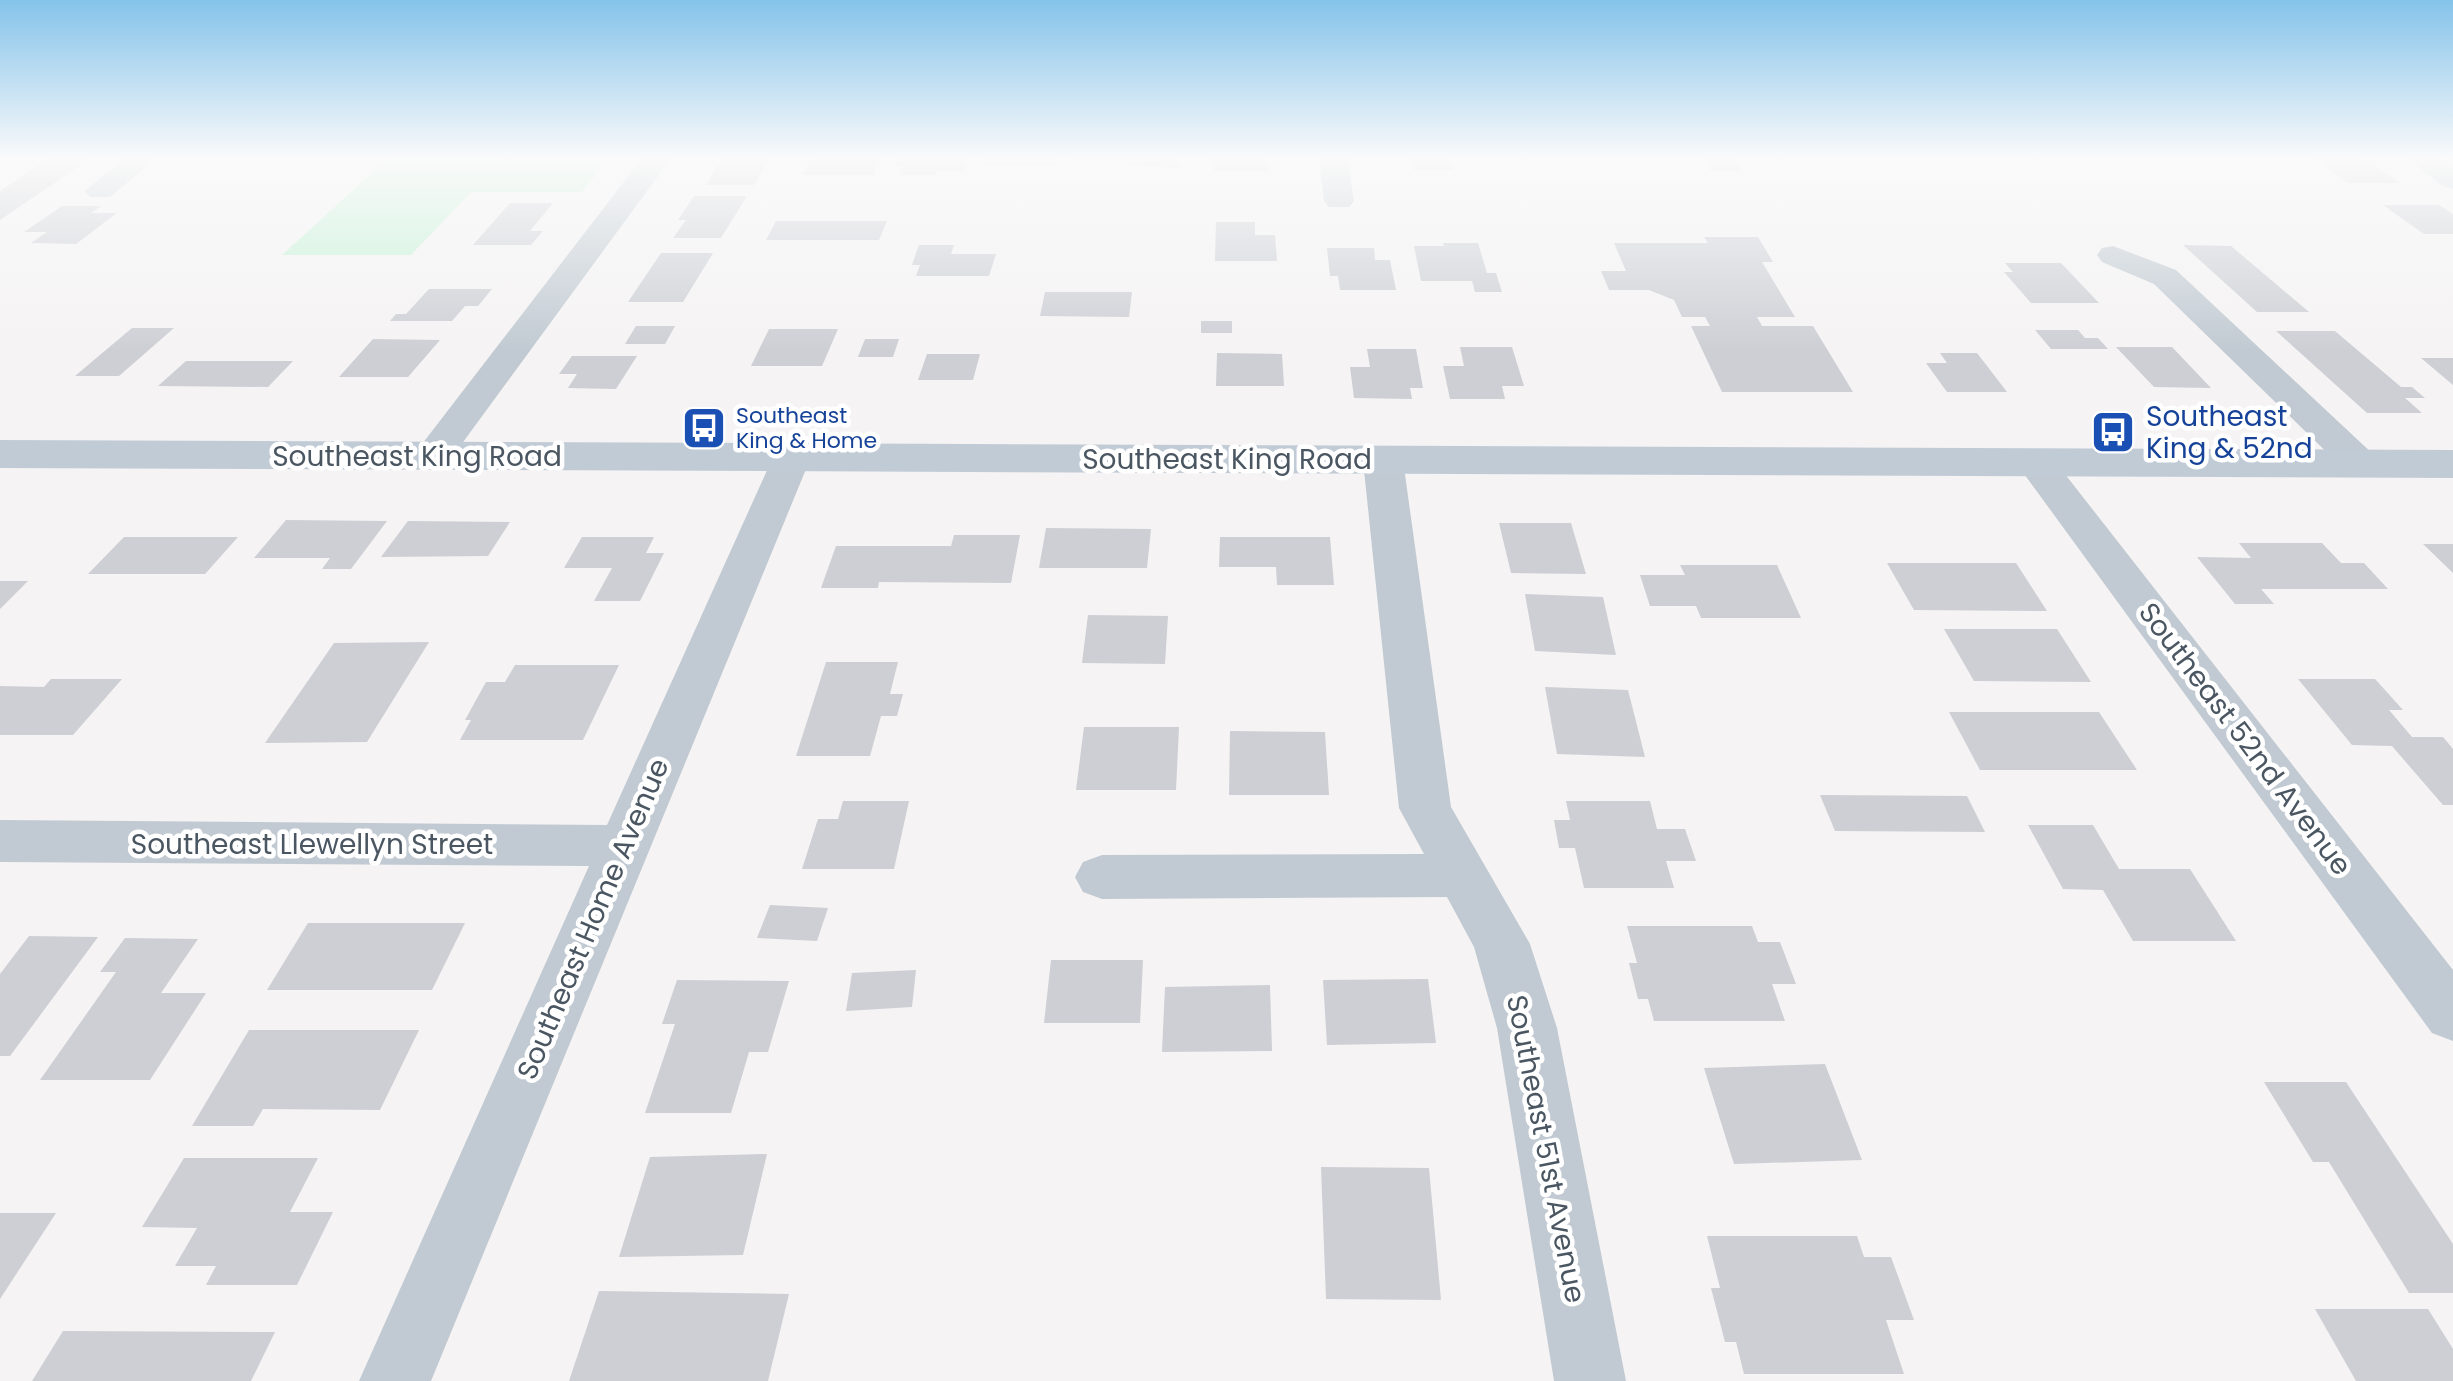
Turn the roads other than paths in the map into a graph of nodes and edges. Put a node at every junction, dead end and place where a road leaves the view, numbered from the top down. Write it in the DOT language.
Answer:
graph roads {
  1 [pos="610,221"];
  2 [pos="2113,256"];
  3 [pos="0,454"];
  4 [pos="434,456"];
  5 [pos="792,457"];
  6 [pos="1383,460"];
  7 [pos="2036,463"];
  8 [pos="2361,464"];
  9 [pos="2453,464"];
  10 [pos="0,841"];
  11 [pos="624,846"];
  12 [pos="1463,876"];
  13 [pos="1102,877"];
  14 [pos="2453,1015"];
  15 [pos="394,1381"];
  16 [pos="1590,1381"];
  1 -- 4 [label="street"];
  2 -- 8 [label="street"];
  3 -- 4 [label="main road, Southeast King Road"];
  4 -- 5 [label="main road, Southeast King Road"];
  5 -- 6 [label="main road, Southeast King Road"];
  5 -- 11 [label="street, Southeast Home Avenue"];
  6 -- 7 [label="main road, Southeast King Road"];
  6 -- 12 [label="street, Southeast 51st Avenue"];
  7 -- 8 [label="main road, Southeast King Road"];
  7 -- 14 [label="street, Southeast 52nd Avenue"];
  8 -- 9 [label="main road, Southeast King Road"];
  10 -- 11 [label="street, Southeast Llewellyn Street"];
  11 -- 15 [label="street, Southeast Home Avenue"];
  12 -- 13 [label="street"];
  12 -- 16 [label="street, Southeast 51st Avenue"];
}
